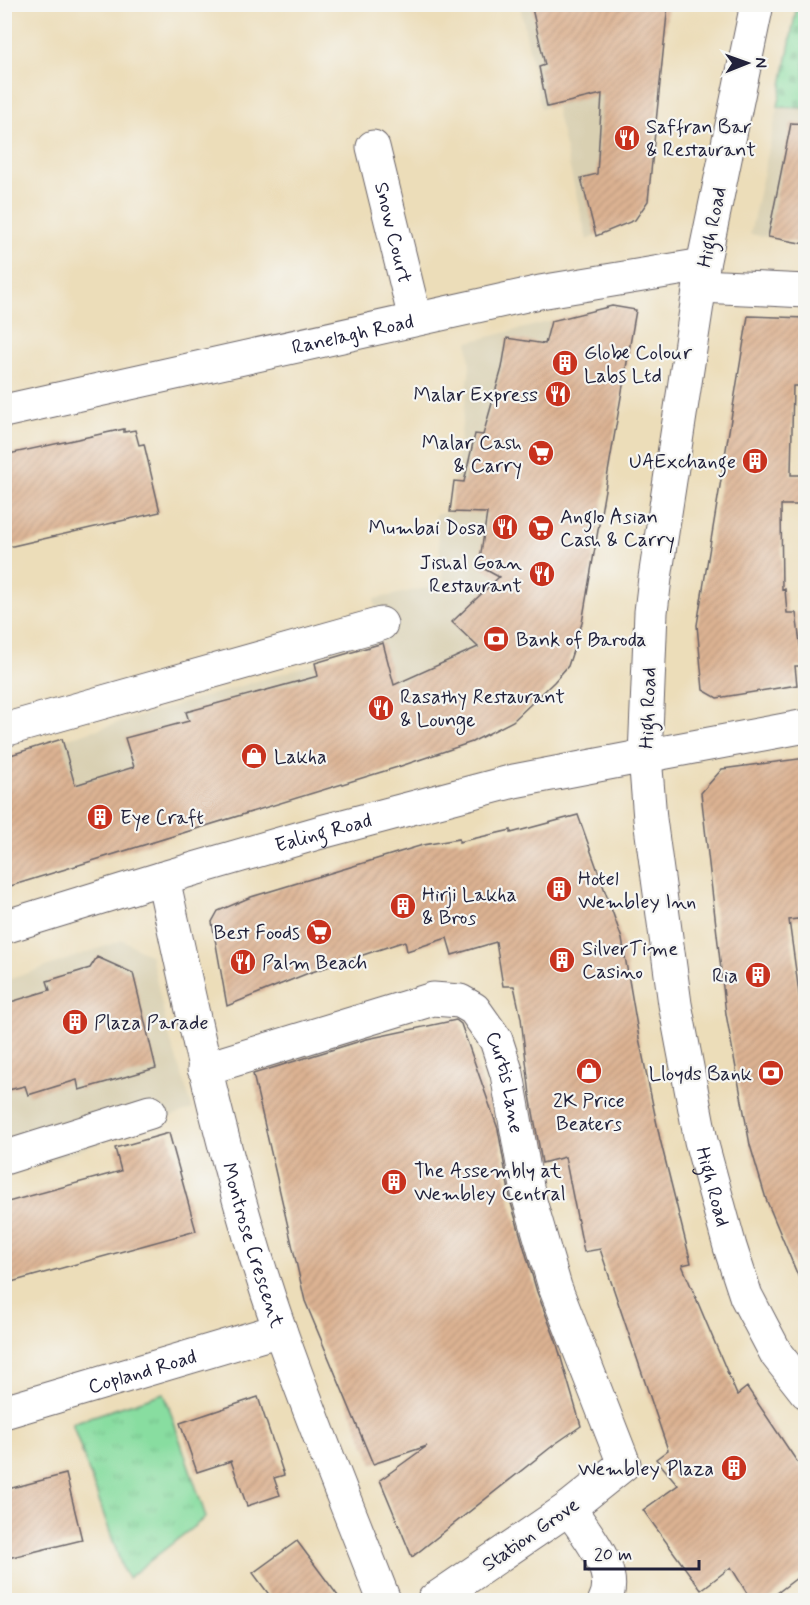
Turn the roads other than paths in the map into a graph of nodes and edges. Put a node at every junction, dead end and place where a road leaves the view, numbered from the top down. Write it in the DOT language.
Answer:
graph roads {
  1 [pos="757,4"];
  2 [pos="373,147"];
  3 [pos="701,276"];
  4 [pos="806,291"];
  5 [pos="415,319"];
  6 [pos="4,411"];
  7 [pos="381,624"];
  8 [pos="806,726"];
  9 [pos="4,730"];
  10 [pos="645,756"];
  11 [pos="163,878"];
  12 [pos="4,927"];
  13 [pos="204,1069"];
  14 [pos="150,1112"];
  15 [pos="4,1158"];
  16 [pos="280,1330"];
  17 [pos="806,1392"];
  18 [pos="4,1412"];
  19 [pos="624,1464"];
  20 [pos="569,1508"];
  21 [pos="446,1597"];
  22 [pos="384,1600"];
  23 [pos="605,1600"];
  1 -- 3 [label="street, High Road"];
  2 -- 5 [label="street, Snow Court"];
  3 -- 4 [label="street, Ranelagh Road"];
  3 -- 5 [label="street, Ranelagh Road"];
  3 -- 10 [label="street, High Road"];
  5 -- 6 [label="street, Ranelagh Road"];
  7 -- 9 [label="street"];
  8 -- 10 [label="street, Ealing Road"];
  10 -- 11 [label="street, Ealing Road"];
  10 -- 17 [label="street, High Road"];
  11 -- 12 [label="street, Ealing Road"];
  11 -- 13 [label="street, Montrose Crescent"];
  13 -- 16 [label="street, Montrose Crescent"];
  13 -- 19 [label="street, Curtis Lane"];
  14 -- 15 [label="street"];
  16 -- 18 [label="street, Copland Road"];
  16 -- 22 [label="street, Montrose Crescent"];
  19 -- 20 [label="street, Station Grove"];
  20 -- 21 [label="street, Station Grove"];
  20 -- 23 [label="street"];
}
